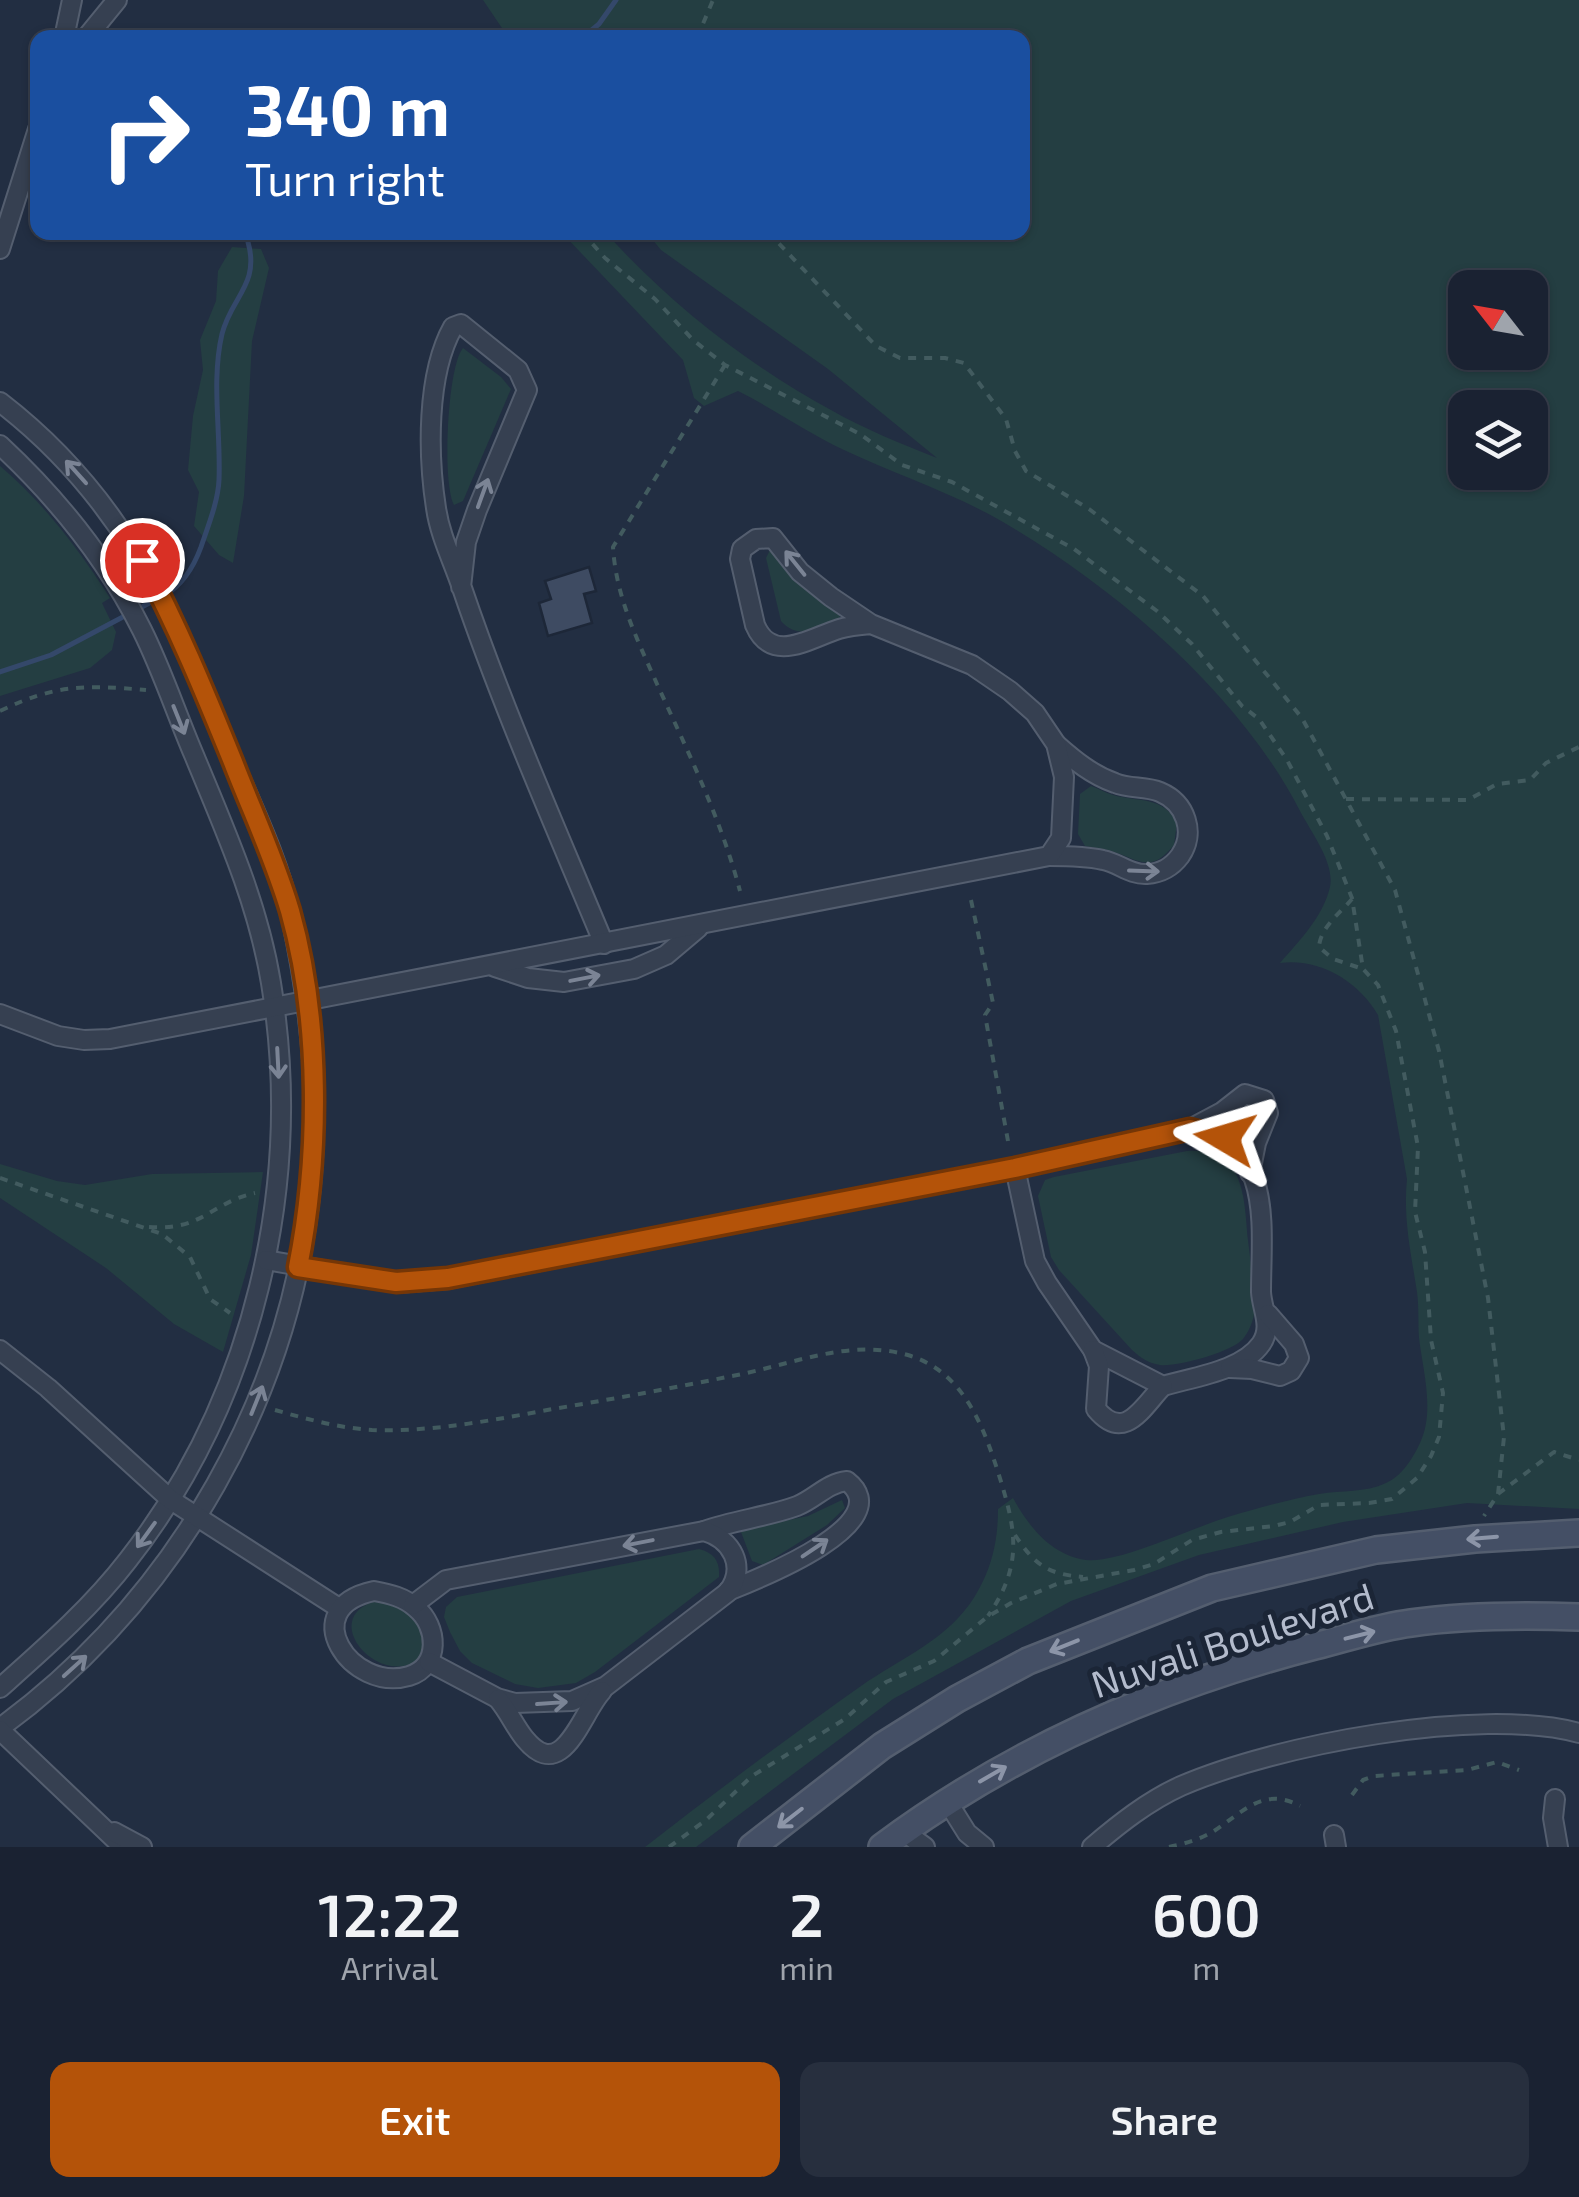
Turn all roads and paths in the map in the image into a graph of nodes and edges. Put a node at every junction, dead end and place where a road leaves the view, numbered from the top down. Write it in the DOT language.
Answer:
graph roads {
  1 [pos="72,0"];
  2 [pos="117,0"];
  3 [pos="713,0"];
  4 [pos="66,30"];
  5 [pos="93,30"];
  6 [pos="700,30"];
  7 [pos="30,154"];
  8 [pos="589,240"];
  9 [pos="776,240"];
  10 [pos="0,249"];
  11 [pos="725,365"];
  12 [pos="0,402"];
  13 [pos="0,445"];
  14 [pos="462,588"];
  15 [pos="871,624"];
  16 [pos="146,690"];
  17 [pos="0,711"];
  18 [pos="1056,744"];
  19 [pos="1579,747"];
  20 [pos="1346,800"];
  21 [pos="1049,856"];
  22 [pos="740,890"];
  23 [pos="1352,898"];
  24 [pos="972,900"];
  25 [pos="702,925"];
  26 [pos="604,944"];
  27 [pos="490,966"];
  28 [pos="1363,969"];
  29 [pos="306,1002"];
  30 [pos="274,1008"];
  31 [pos="2,1012"];
  32 [pos="1190,1129"];
  33 [pos="1008,1142"];
  34 [pos="1015,1168"];
  35 [pos="1250,1174"];
  36 [pos="0,1178"];
  37 [pos="255,1193"];
  38 [pos="144,1226"];
  39 [pos="266,1260"];
  40 [pos="298,1267"];
  41 [pos="1262,1302"];
  42 [pos="230,1312"];
  43 [pos="0,1350"];
  44 [pos="1093,1350"];
  45 [pos="1220,1369"];
  46 [pos="1163,1386"];
  47 [pos="276,1410"];
  48 [pos="1579,1460"];
  49 [pos="1498,1494"];
  50 [pos="171,1500"];
  51 [pos="196,1518"];
  52 [pos="704,1530"];
  53 [pos="1579,1532"];
  54 [pos="1015,1535"];
  55 [pos="1475,1538"];
  56 [pos="1088,1578"];
  57 [pos="728,1592"];
  58 [pos="414,1605"];
  59 [pos="339,1608"];
  60 [pos="987,1617"];
  61 [pos="1579,1618"];
  62 [pos="429,1662"];
  63 [pos="606,1686"];
  64 [pos="0,1688"];
  65 [pos="497,1698"];
  66 [pos="0,1729"];
  67 [pos="1579,1733"];
  68 [pos="1519,1770"];
  69 [pos="1352,1794"];
  70 [pos="947,1800"];
  71 [pos="1556,1800"];
  72 [pos="1300,1806"];
  73 [pos="105,1828"];
  74 [pos="903,1831"];
  75 [pos="123,1847"];
  76 [pos="142,1847"];
  77 [pos="668,1847"];
  78 [pos="752,1847"];
  79 [pos="882,1847"];
  80 [pos="926,1847"];
  81 [pos="984,1847"];
  82 [pos="1092,1847"];
  83 [pos="1169,1847"];
  84 [pos="1558,1847"];
  1 -- 4 [label="street"];
  2 -- 5 [label="street"];
  3 -- 6 [label="path"];
  7 -- 10 [label="street"];
  8 -- 11 [label="path"];
  9 -- 20 [label="path"];
  11 -- 22 [label="path"];
  11 -- 23 [label="path"];
  29 -- 12 [label="street, one-way"];
  13 -- 30 [label="street, one-way"];
  14 -- 14 [label="street, one-way"];
  14 -- 26 [label="street"];
  15 -- 15 [label="street, one-way"];
  15 -- 18 [label="street"];
  16 -- 17 [label="path"];
  18 -- 21 [label="street"];
  21 -- 18 [label="street, one-way"];
  19 -- 20 [label="path"];
  20 -- 49 [label="path"];
  21 -- 25 [label="street"];
  23 -- 28 [label="path"];
  23 -- 28 [label="path"];
  24 -- 33 [label="path"];
  25 -- 26 [label="street"];
  27 -- 25 [label="street, one-way"];
  26 -- 27 [label="street"];
  27 -- 29 [label="street"];
  28 -- 56 [label="path"];
  29 -- 30 [label="street"];
  29 -- 40 [label="street"];
  30 -- 31 [label="street"];
  30 -- 39 [label="street, one-way"];
  32 -- 34 [label="street"];
  32 -- 35 [label="street"];
  32 -- 35 [label="street"];
  34 -- 40 [label="street"];
  34 -- 44 [label="street"];
  35 -- 41 [label="street"];
  36 -- 38 [label="path"];
  37 -- 38 [label="path"];
  38 -- 42 [label="path"];
  39 -- 40 [label="street"];
  39 -- 50 [label="street"];
  51 -- 40 [label="street, one-way"];
  41 -- 45 [label="street"];
  41 -- 45 [label="street"];
  43 -- 50 [label="street"];
  44 -- 46 [label="street"];
  44 -- 46 [label="street"];
  45 -- 46 [label="street"];
  47 -- 54 [label="path"];
  48 -- 49 [label="path"];
  49 -- 55 [label="path"];
  50 -- 51 [label="street"];
  50 -- 64 [label="street, one-way"];
  51 -- 59 [label="street"];
  66 -- 51 [label="street, one-way"];
  52 -- 57 [label="street"];
  57 -- 52 [label="street, one-way"];
  52 -- 58 [label="street, one-way"];
  53 -- 55 [label="main road, Nuvali Boulevard, one-way"];
  54 -- 56 [label="path"];
  54 -- 60 [label="path"];
  55 -- 78 [label="main road, Nuvali Boulevard, one-way"];
  56 -- 60 [label="path"];
  57 -- 63 [label="street"];
  58 -- 59 [label="street"];
  58 -- 62 [label="street"];
  59 -- 62 [label="street"];
  60 -- 77 [label="path"];
  70 -- 61 [label="main road, Nuvali Boulevard, one-way"];
  62 -- 65 [label="street"];
  65 -- 63 [label="street, one-way"];
  63 -- 65 [label="street"];
  66 -- 73 [label="street"];
  67 -- 82 [label="street"];
  68 -- 69 [label="path"];
  70 -- 74 [label="main road, Nuvali Boulevard"];
  70 -- 81 [label="street"];
  71 -- 84 [label="street"];
  72 -- 83 [label="path"];
  73 -- 75 [label="street"];
  73 -- 76 [label="street"];
  74 -- 79 [label="main road, Nuvali Boulevard"];
  74 -- 80 [label="street"];
}
